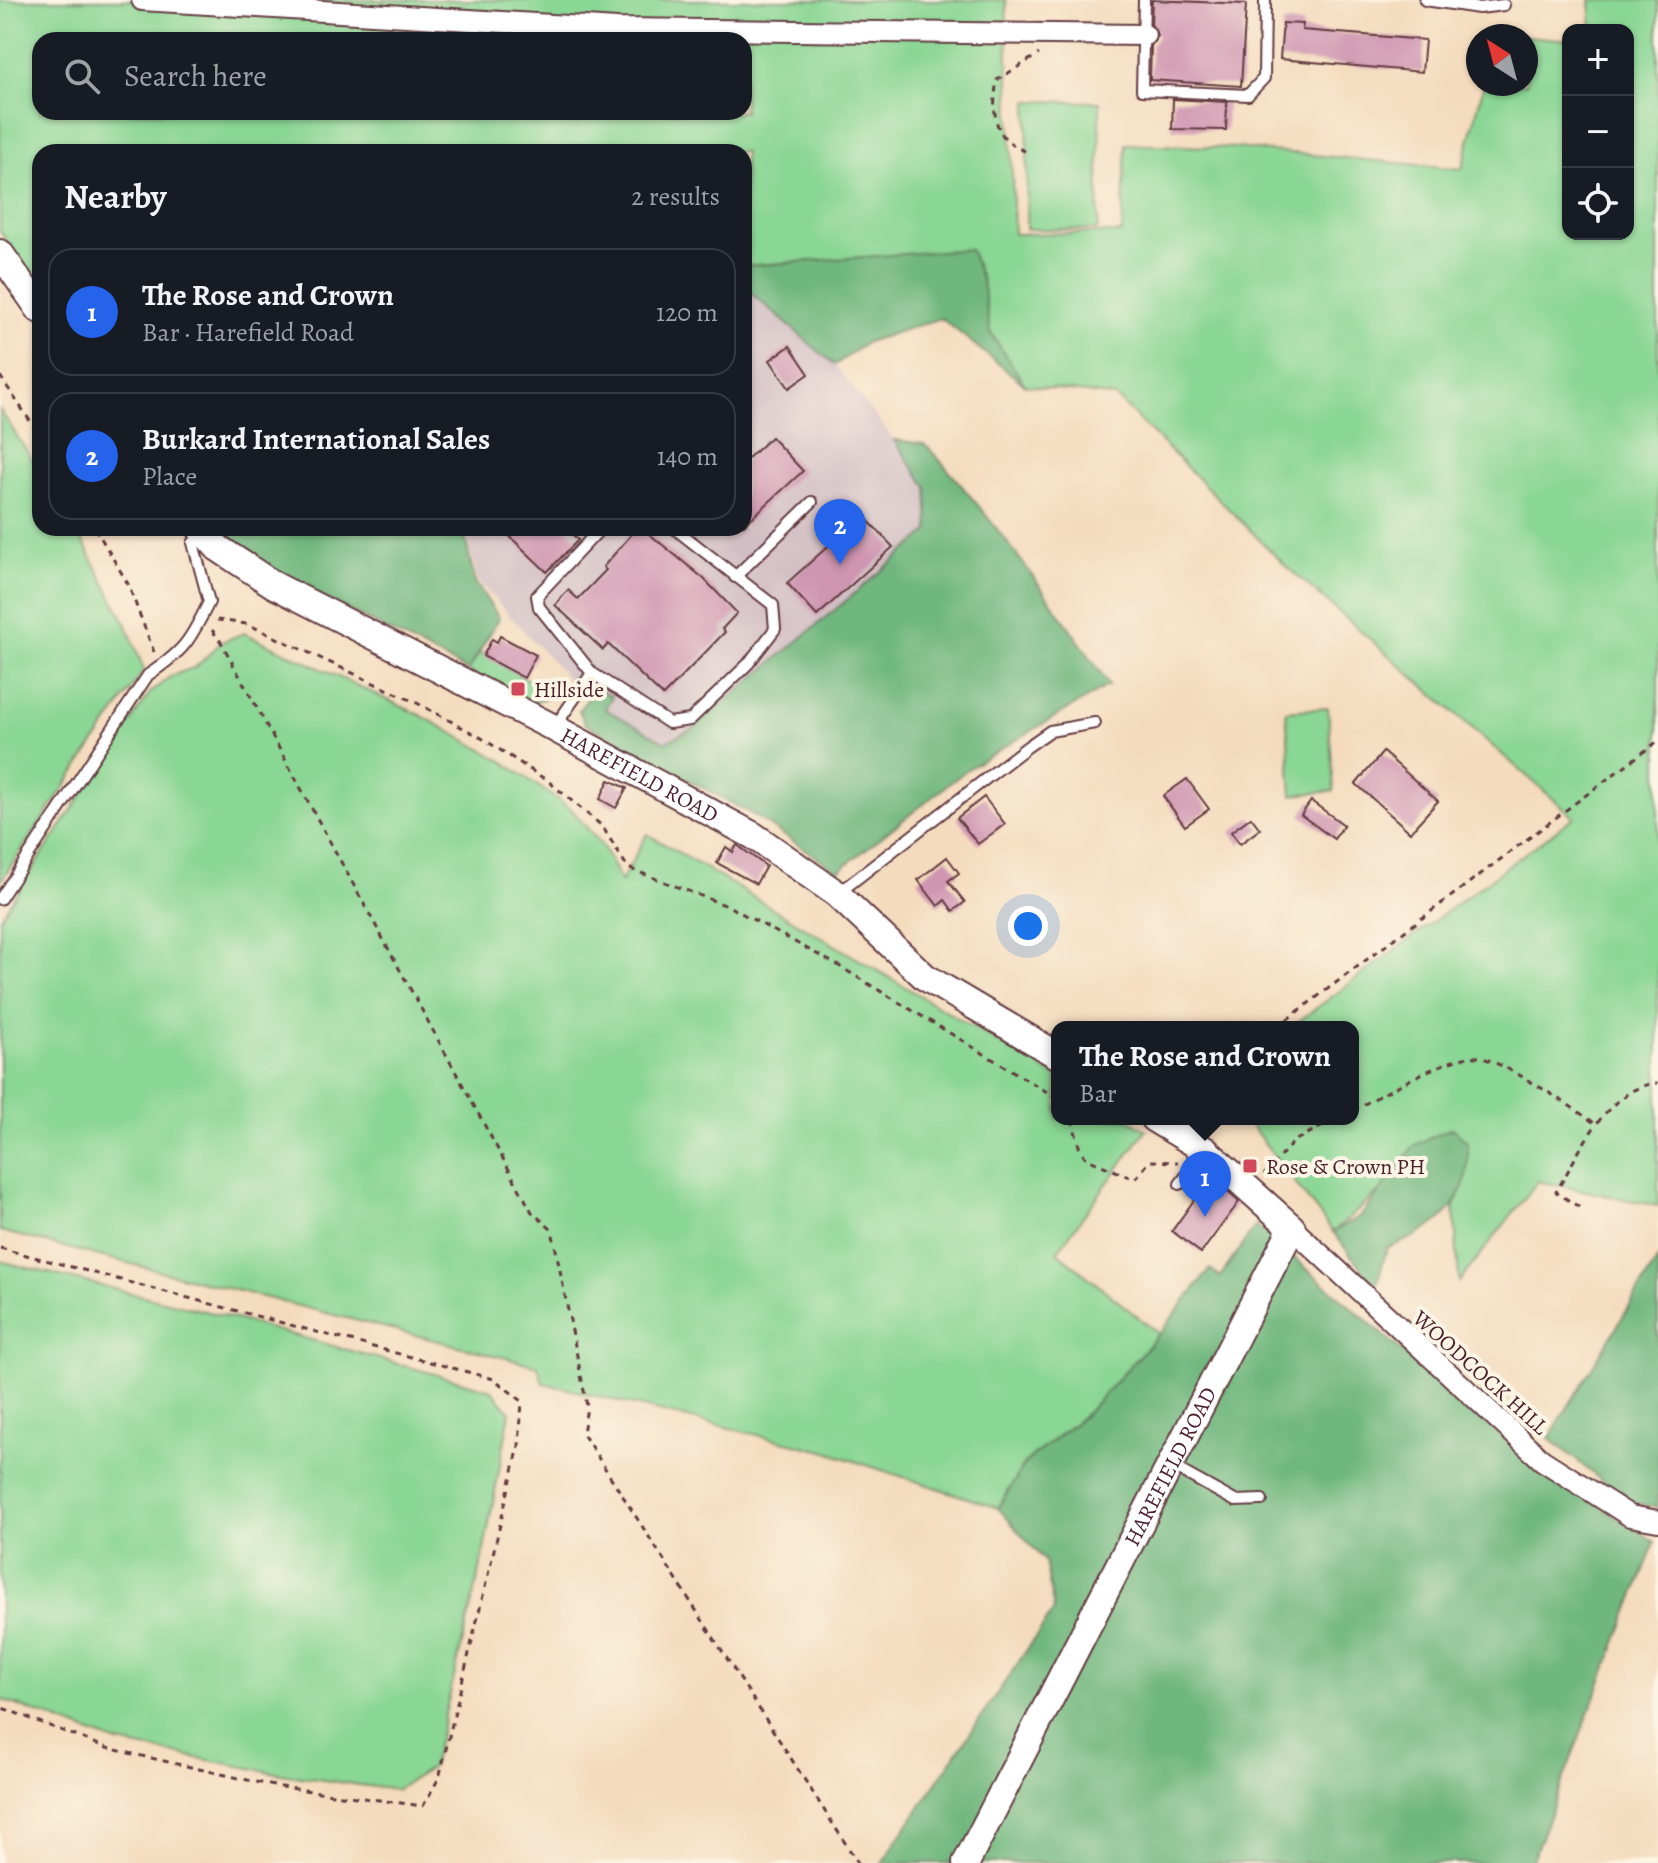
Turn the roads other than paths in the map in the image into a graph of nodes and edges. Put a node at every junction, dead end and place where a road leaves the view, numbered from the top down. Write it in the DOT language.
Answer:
graph roads {
  1 [pos="142,0"];
  2 [pos="1144,0"];
  3 [pos="1265,0"];
  4 [pos="1425,0"];
  5 [pos="1504,5"];
  6 [pos="1145,35"];
  7 [pos="0,253"];
  8 [pos="32,299"];
  9 [pos="812,502"];
  10 [pos="198,536"];
  11 [pos="207,536"];
  12 [pos="593,536"];
  13 [pos="684,536"];
  14 [pos="735,577"];
  15 [pos="592,673"];
  16 [pos="1095,723"];
  17 [pos="554,728"];
  18 [pos="837,894"];
  19 [pos="0,899"];
  20 [pos="1051,1051"];
  21 [pos="1164,1125"];
  22 [pos="1205,1150"];
  23 [pos="1180,1184"];
  24 [pos="1292,1228"];
  25 [pos="1170,1465"];
  26 [pos="1262,1500"];
  27 [pos="1658,1521"];
  28 [pos="966,1863"];
  1 -- 6 [label="street"];
  2 -- 6 [label="lane"];
  3 -- 6 [label="lane"];
  4 -- 5 [label="lane"];
  7 -- 8 [label="street"];
  9 -- 14 [label="lane"];
  10 -- 19 [label="lane"];
  11 -- 17 [label="street, HAREFIELD ROAD"];
  12 -- 15 [label="lane"];
  13 -- 14 [label="lane"];
  14 -- 15 [label="lane"];
  15 -- 17 [label="lane"];
  16 -- 18 [label="lane"];
  17 -- 18 [label="street, HAREFIELD ROAD"];
  18 -- 20 [label="street, HAREFIELD ROAD"];
  21 -- 22 [label="street"];
  22 -- 23 [label="lane"];
  22 -- 24 [label="street"];
  24 -- 25 [label="street, HAREFIELD ROAD"];
  24 -- 27 [label="street, WOODCOCK HILL"];
  25 -- 26 [label="lane"];
  25 -- 28 [label="street, HAREFIELD ROAD"];
}
